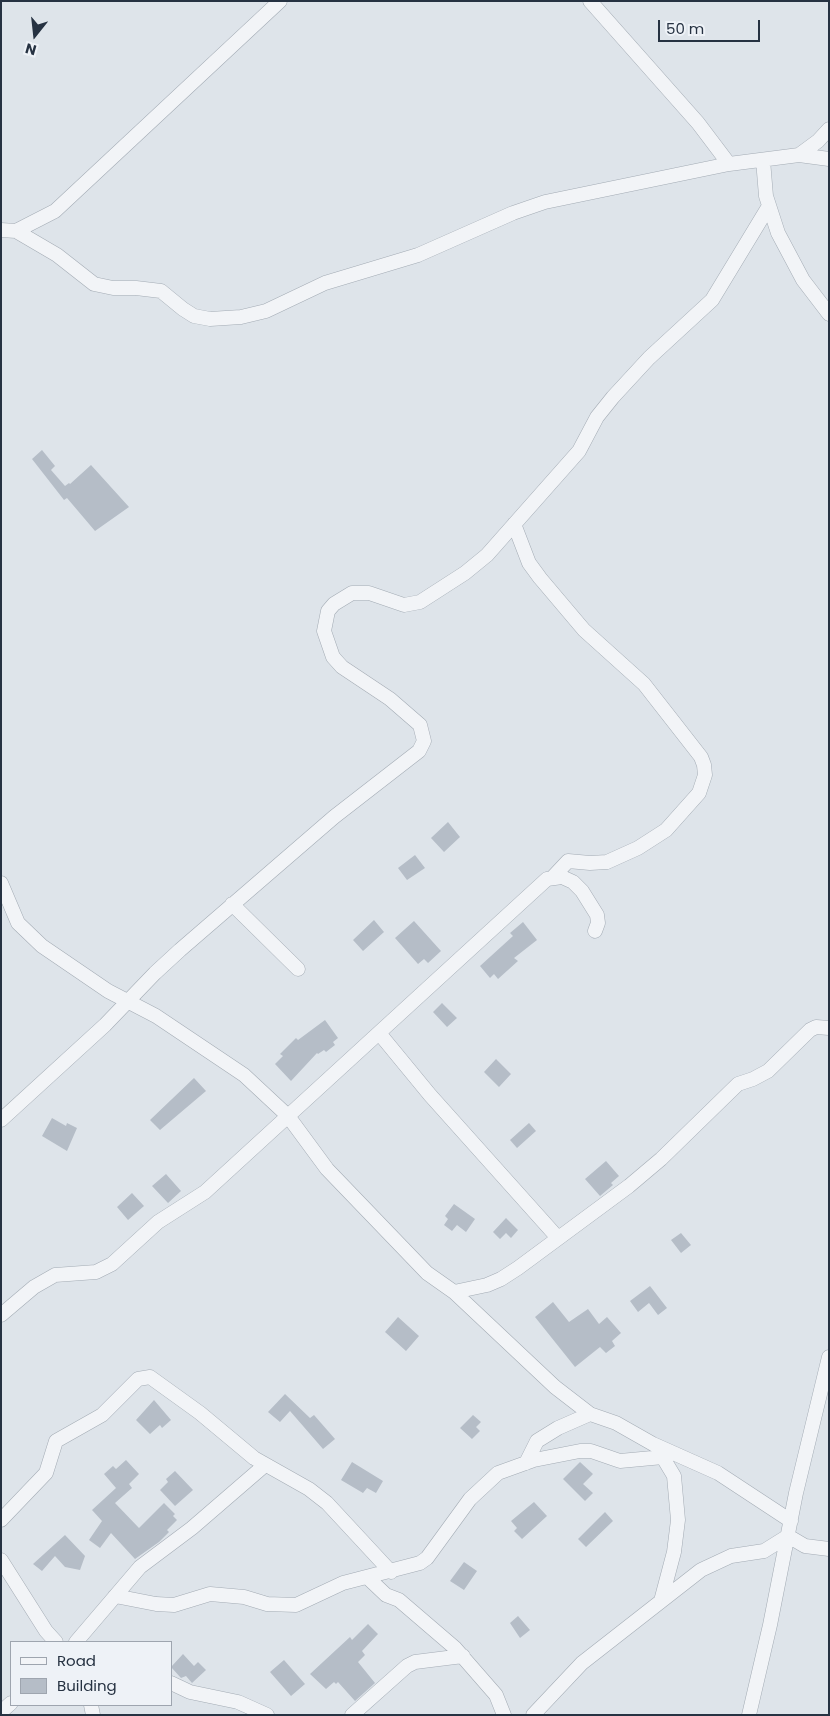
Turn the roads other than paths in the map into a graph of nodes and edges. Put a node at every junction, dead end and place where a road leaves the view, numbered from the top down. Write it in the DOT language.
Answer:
graph roads {
  1 [pos="280,1"];
  2 [pos="590,1"];
  3 [pos="829,129"];
  4 [pos="799,155"];
  5 [pos="763,160"];
  6 [pos="829,160"];
  7 [pos="728,164"];
  8 [pos="769,206"];
  9 [pos="1,230"];
  10 [pos="16,231"];
  11 [pos="829,314"];
  12 [pos="514,524"];
  13 [pos="553,877"];
  14 [pos="1,883"];
  15 [pos="232,904"];
  16 [pos="595,931"];
  17 [pos="298,969"];
  18 [pos="126,1002"];
  19 [pos="829,1028"];
  20 [pos="379,1033"];
  21 [pos="288,1116"];
  22 [pos="1,1120"];
  23 [pos="558,1238"];
  24 [pos="454,1292"];
  25 [pos="1,1315"];
  26 [pos="829,1357"];
  27 [pos="590,1414"];
  28 [pos="653,1444"];
  29 [pos="663,1457"];
  30 [pos="526,1463"];
  31 [pos="265,1465"];
  32 [pos="1,1520"];
  33 [pos="791,1521"];
  34 [pos="788,1536"];
  35 [pos="829,1550"];
  36 [pos="1,1560"];
  37 [pos="392,1572"];
  38 [pos="367,1577"];
  39 [pos="115,1596"];
  40 [pos="393,1597"];
  41 [pos="661,1601"];
  42 [pos="55,1641"];
  43 [pos="77,1641"];
  44 [pos="463,1656"];
  45 [pos="172,1683"];
  46 [pos="267,1715"];
  47 [pos="352,1715"];
  48 [pos="504,1715"];
  49 [pos="533,1715"];
  50 [pos="749,1715"];
  1 -- 10 [label="street"];
  2 -- 7 [label="street"];
  3 -- 4 [label="street"];
  4 -- 5 [label="street"];
  4 -- 6 [label="street"];
  5 -- 7 [label="street"];
  5 -- 8 [label="street"];
  7 -- 10 [label="street"];
  8 -- 11 [label="street"];
  8 -- 12 [label="street"];
  9 -- 10 [label="street"];
  12 -- 13 [label="street"];
  12 -- 15 [label="street"];
  13 -- 16 [label="street"];
  13 -- 20 [label="street"];
  14 -- 18 [label="street"];
  15 -- 17 [label="street"];
  15 -- 18 [label="street"];
  18 -- 21 [label="street"];
  18 -- 22 [label="street"];
  19 -- 23 [label="street"];
  20 -- 21 [label="street"];
  20 -- 23 [label="street"];
  21 -- 24 [label="street"];
  21 -- 25 [label="street"];
  23 -- 24 [label="street"];
  24 -- 27 [label="street"];
  26 -- 33 [label="street"];
  27 -- 28 [label="street"];
  27 -- 30 [label="street"];
  28 -- 29 [label="street"];
  28 -- 33 [label="street"];
  29 -- 30 [label="street"];
  29 -- 41 [label="street"];
  30 -- 37 [label="street"];
  31 -- 32 [label="street"];
  31 -- 37 [label="street"];
  31 -- 39 [label="street"];
  33 -- 34 [label="street"];
  34 -- 35 [label="street"];
  34 -- 41 [label="street"];
  34 -- 50 [label="street"];
  36 -- 42 [label="street"];
  37 -- 38 [label="street"];
  37 -- 40 [label="street"];
  38 -- 39 [label="street"];
  38 -- 40 [label="street"];
  39 -- 43 [label="street"];
  40 -- 44 [label="street"];
  41 -- 49 [label="street"];
  44 -- 47 [label="street"];
  44 -- 48 [label="street"];
  45 -- 46 [label="street"];
}
